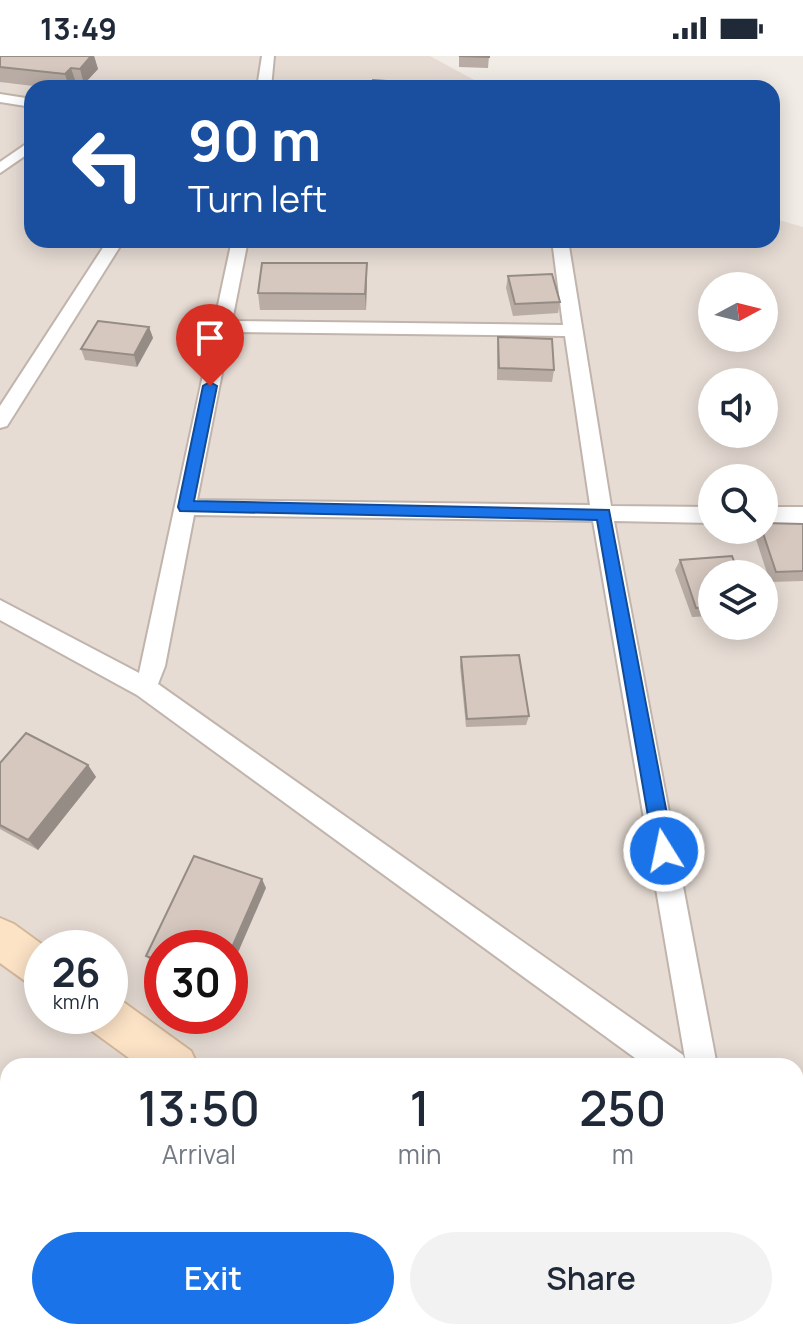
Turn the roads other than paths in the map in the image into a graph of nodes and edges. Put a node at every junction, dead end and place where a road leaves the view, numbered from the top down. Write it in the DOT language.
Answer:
graph roads {
  1 [pos="268,56"];
  2 [pos="265,80"];
  3 [pos="0,98"];
  4 [pos="24,102"];
  5 [pos="24,150"];
  6 [pos="0,169"];
  7 [pos="111,248"];
  8 [pos="238,248"];
  9 [pos="561,248"];
  10 [pos="222,326"];
  11 [pos="572,331"];
  12 [pos="0,421"];
  13 [pos="185,507"];
  14 [pos="604,514"];
  15 [pos="698,515"];
  16 [pos="778,515"];
  17 [pos="803,515"];
  18 [pos="0,609"];
  19 [pos="145,688"];
  20 [pos="0,938"];
  21 [pos="24,956"];
  22 [pos="128,1031"];
  23 [pos="165,1058"];
  24 [pos="661,1058"];
  25 [pos="701,1058"];
  1 -- 2 [label="street"];
  3 -- 4 [label="street"];
  5 -- 6 [label="street"];
  7 -- 12 [label="street"];
  8 -- 10 [label="street"];
  9 -- 11 [label="street"];
  10 -- 11 [label="street"];
  10 -- 13 [label="street"];
  11 -- 14 [label="street"];
  13 -- 14 [label="street"];
  13 -- 19 [label="street"];
  14 -- 15 [label="street"];
  14 -- 25 [label="street"];
  16 -- 17 [label="street"];
  18 -- 19 [label="street"];
  19 -- 24 [label="street"];
  20 -- 21 [label="main road"];
  22 -- 23 [label="main road"];
}
